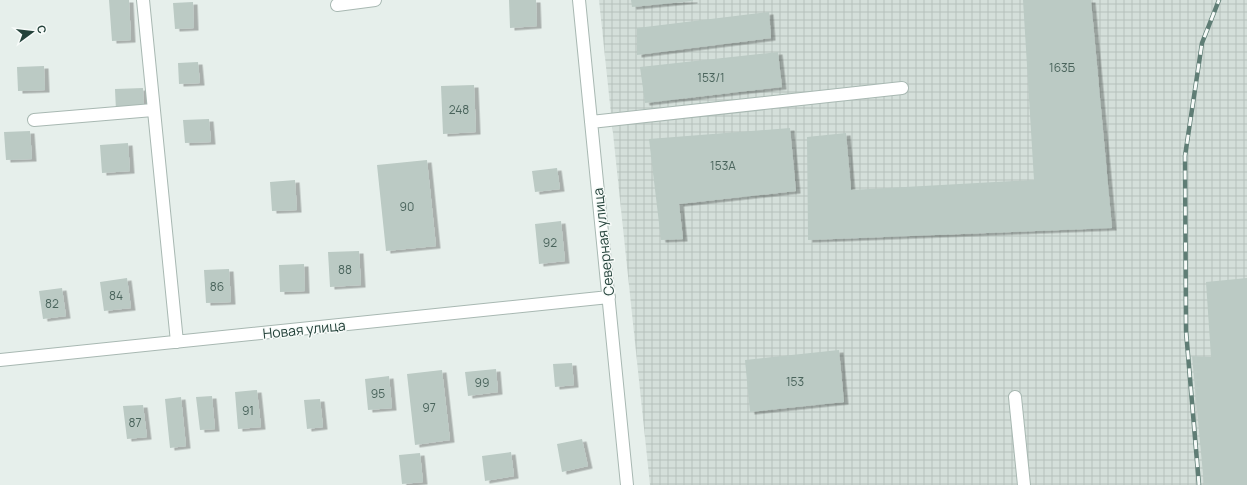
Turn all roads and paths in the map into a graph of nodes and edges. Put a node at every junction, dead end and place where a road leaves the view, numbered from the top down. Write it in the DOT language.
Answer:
graph roads {
  1 [pos="143,0"];
  2 [pos="375,0"];
  3 [pos="579,0"];
  4 [pos="337,5"];
  5 [pos="902,88"];
  6 [pos="153,110"];
  7 [pos="34,120"];
  8 [pos="591,122"];
  9 [pos="608,297"];
  10 [pos="176,342"];
  11 [pos="0,360"];
  12 [pos="1015,397"];
  13 [pos="627,485"];
  14 [pos="1024,485"];
  1 -- 6 [label="street"];
  2 -- 4 [label="street"];
  3 -- 8 [label="street, Северная улица"];
  5 -- 8 [label="street"];
  6 -- 7 [label="street"];
  6 -- 10 [label="street"];
  8 -- 9 [label="street, Северная улица"];
  9 -- 10 [label="street, Новая улица"];
  9 -- 13 [label="street, Северная улица"];
  10 -- 11 [label="street, Новая улица"];
  12 -- 14 [label="street"];
}
